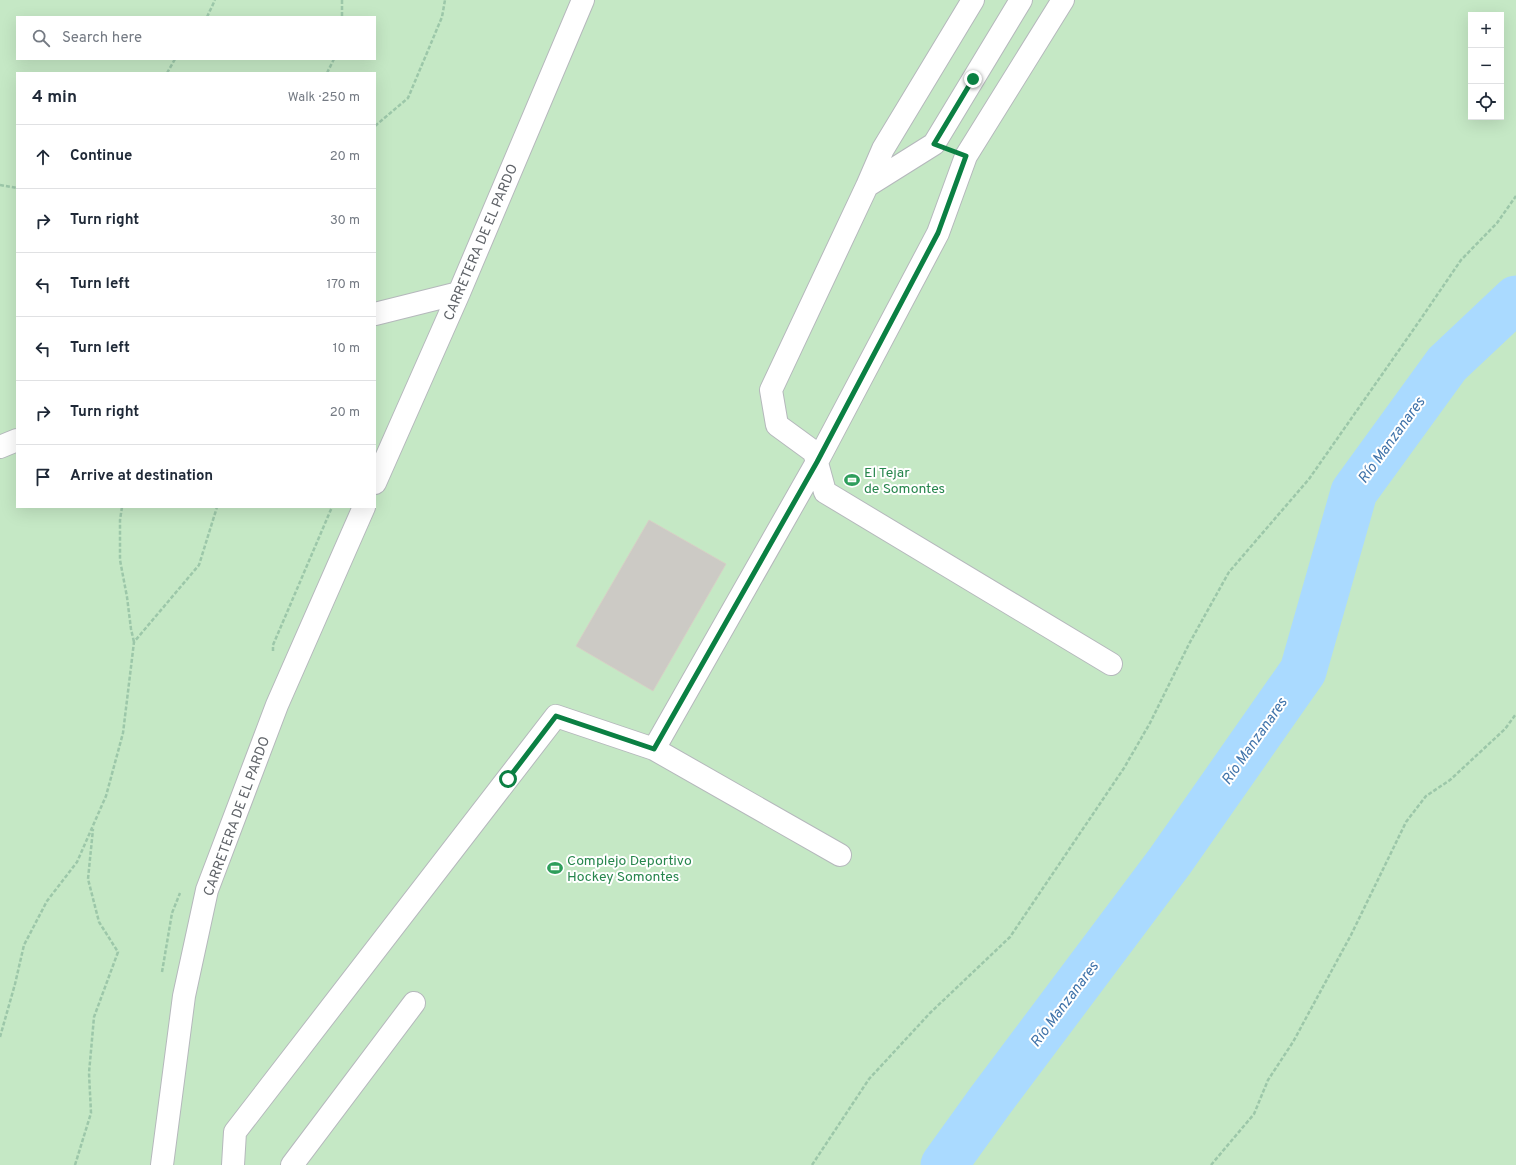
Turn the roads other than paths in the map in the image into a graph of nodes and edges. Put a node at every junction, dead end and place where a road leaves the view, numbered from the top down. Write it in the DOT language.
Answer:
graph roads {
  1 [pos="583,0"];
  2 [pos="973,0"];
  3 [pos="1020,0"];
  4 [pos="1063,0"];
  5 [pos="934,144"];
  6 [pos="966,156"];
  7 [pos="867,186"];
  8 [pos="459,293"];
  9 [pos="376,314"];
  10 [pos="16,440"];
  11 [pos="0,446"];
  12 [pos="817,462"];
  13 [pos="376,481"];
  14 [pos="364,508"];
  15 [pos="1111,664"];
  16 [pos="654,749"];
  17 [pos="840,855"];
  18 [pos="414,1003"];
  19 [pos="162,1165"];
  20 [pos="233,1165"];
  21 [pos="292,1165"];
  1 -- 8 [label="street, CARRETERA DE EL PARDO"];
  2 -- 7 [label="street"];
  3 -- 5 [label="street"];
  4 -- 6 [label="street"];
  5 -- 6 [label="street"];
  5 -- 7 [label="street"];
  6 -- 12 [label="street"];
  7 -- 12 [label="street"];
  8 -- 9 [label="street"];
  8 -- 13 [label="street, CARRETERA DE EL PARDO"];
  10 -- 11 [label="street"];
  12 -- 15 [label="street"];
  12 -- 16 [label="street"];
  14 -- 19 [label="street, CARRETERA DE EL PARDO"];
  16 -- 17 [label="street"];
  16 -- 20 [label="street"];
  18 -- 21 [label="street"];
}
